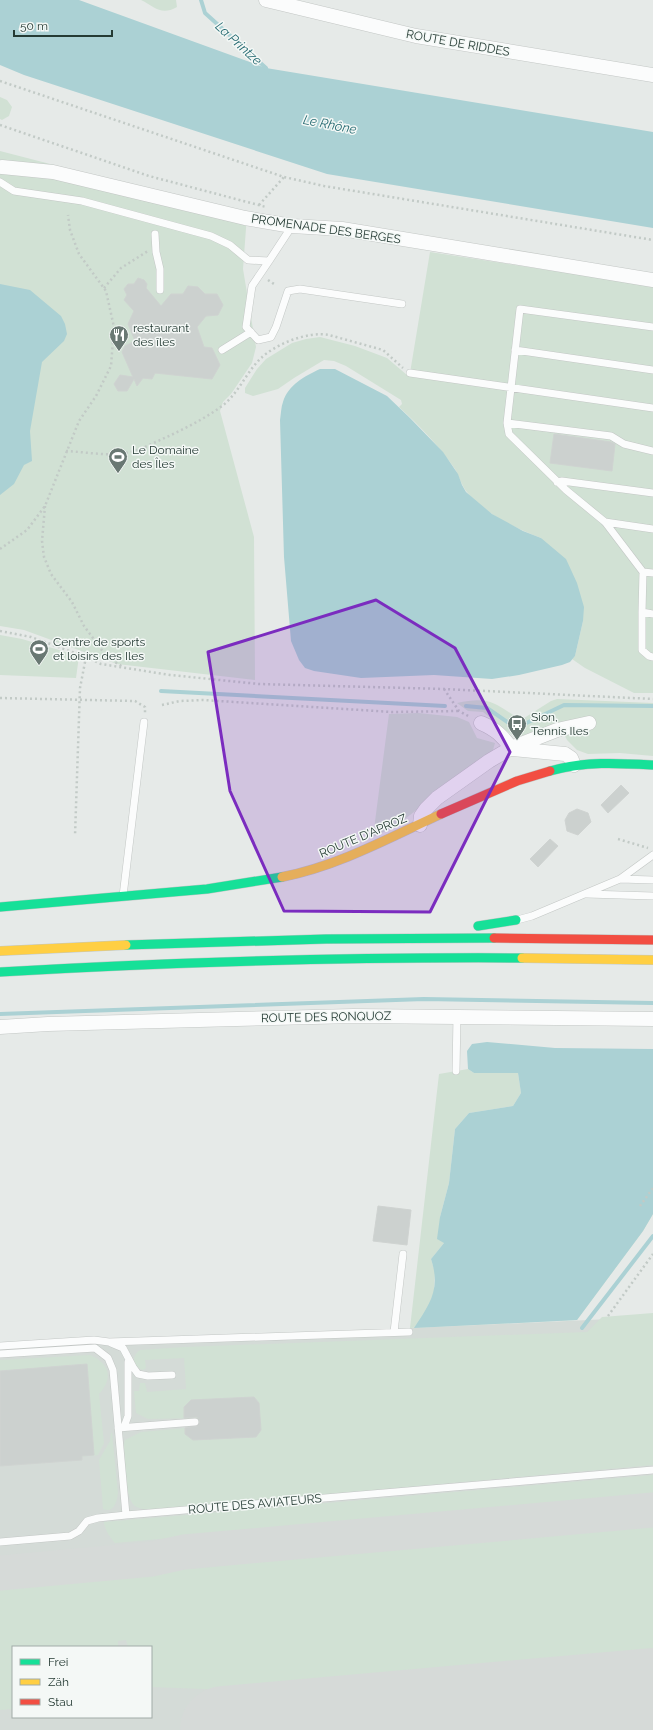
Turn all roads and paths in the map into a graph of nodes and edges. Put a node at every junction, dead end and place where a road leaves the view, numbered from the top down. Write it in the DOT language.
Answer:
graph roads {
  1 [pos="266,0"];
  2 [pos="653,75"];
  3 [pos="0,81"];
  4 [pos="0,125"];
  5 [pos="1,167"];
  6 [pos="284,177"];
  7 [pos="0,182"];
  8 [pos="259,205"];
  9 [pos="272,208"];
  10 [pos="68,215"];
  11 [pos="292,226"];
  12 [pos="155,234"];
  13 [pos="653,240"];
  14 [pos="156,247"];
  15 [pos="269,261"];
  16 [pos="653,280"];
  17 [pos="104,288"];
  18 [pos="160,290"];
  19 [pos="402,304"];
  20 [pos="653,327"];
  21 [pos="251,332"];
  22 [pos="222,350"];
  23 [pos="515,350"];
  24 [pos="653,370"];
  25 [pos="410,373"];
  26 [pos="511,388"];
  27 [pos="653,408"];
  28 [pos="507,423"];
  29 [pos="66,451"];
  30 [pos="653,451"];
  31 [pos="558,482"];
  32 [pos="653,493"];
  33 [pos="45,506"];
  34 [pos="605,522"];
  35 [pos="653,530"];
  36 [pos="0,549"];
  37 [pos="643,572"];
  38 [pos="653,573"];
  39 [pos="642,612"];
  40 [pos="653,614"];
  41 [pos="0,631"];
  42 [pos="86,656"];
  43 [pos="653,656"];
  44 [pos="126,668"];
  45 [pos="444,689"];
  46 [pos="0,698"];
  47 [pos="653,699"];
  48 [pos="80,701"];
  49 [pos="162,705"];
  50 [pos="459,711"];
  51 [pos="144,722"];
  52 [pos="481,723"];
  53 [pos="589,723"];
  54 [pos="511,748"];
  55 [pos="574,765"];
  56 [pos="653,765"];
  57 [pos="420,825"];
  58 [pos="75,836"];
  59 [pos="618,839"];
  60 [pos="653,850"];
  61 [pos="653,855"];
  62 [pos="620,879"];
  63 [pos="653,880"];
  64 [pos="585,894"];
  65 [pos="123,896"];
  66 [pos="653,896"];
  67 [pos="0,907"];
  68 [pos="516,920"];
  69 [pos="465,928"];
  70 [pos="450,929"];
  71 [pos="347,938"];
  72 [pos="653,940"];
  73 [pos="0,951"];
  74 [pos="653,960"];
  75 [pos="0,972"];
  76 [pos="457,1016"];
  77 [pos="653,1019"];
  78 [pos="0,1027"];
  79 [pos="456,1071"];
  80 [pos="653,1188"];
  81 [pos="640,1206"];
  82 [pos="403,1254"];
  83 [pos="653,1254"];
  84 [pos="608,1316"];
  85 [pos="394,1332"];
  86 [pos="409,1332"];
  87 [pos="109,1342"];
  88 [pos="0,1346"];
  89 [pos="0,1354"];
  90 [pos="128,1358"];
  91 [pos="172,1375"];
  92 [pos="195,1422"];
  93 [pos="121,1427"];
  94 [pos="653,1470"];
  95 [pos="126,1515"];
  96 [pos="0,1542"];
  1 -- 2 [label="street, ROUTE DE RIDDES"];
  3 -- 6 [label="path"];
  4 -- 8 [label="path"];
  5 -- 7 [label="lane"];
  5 -- 11 [label="street, PROMENADE DES BERGES"];
  6 -- 8 [label="path"];
  6 -- 13 [label="path"];
  7 -- 15 [label="lane"];
  8 -- 9 [label="path"];
  10 -- 17 [label="path"];
  11 -- 15 [label="lane"];
  11 -- 16 [label="street, PROMENADE DES BERGES"];
  12 -- 14 [label="lane"];
  14 -- 17 [label="path"];
  14 -- 18 [label="lane"];
  15 -- 21 [label="lane"];
  17 -- 29 [label="path"];
  19 -- 21 [label="lane"];
  20 -- 23 [label="lane"];
  21 -- 22 [label="lane"];
  23 -- 24 [label="lane"];
  23 -- 26 [label="lane"];
  25 -- 26 [label="lane"];
  25 -- 29 [label="path"];
  26 -- 27 [label="lane"];
  26 -- 28 [label="lane"];
  28 -- 30 [label="lane"];
  28 -- 31 [label="lane"];
  29 -- 33 [label="path"];
  31 -- 32 [label="lane"];
  31 -- 34 [label="lane"];
  33 -- 36 [label="path"];
  33 -- 44 [label="path"];
  34 -- 35 [label="lane"];
  34 -- 37 [label="lane"];
  37 -- 38 [label="lane"];
  37 -- 39 [label="lane"];
  39 -- 40 [label="lane"];
  39 -- 43 [label="lane"];
  41 -- 42 [label="path"];
  42 -- 44 [label="path"];
  42 -- 48 [label="path"];
  44 -- 45 [label="path"];
  45 -- 47 [label="path"];
  45 -- 50 [label="path"];
  46 -- 48 [label="path"];
  48 -- 51 [label="path"];
  48 -- 58 [label="path"];
  49 -- 50 [label="path"];
  50 -- 52 [label="path"];
  51 -- 65 [label="lane"];
  52 -- 54 [label="street"];
  53 -- 54 [label="street"];
  54 -- 55 [label="street"];
  54 -- 57 [label="street"];
  55 -- 56 [label="main road, ROUTE D'APROZ"];
  55 -- 57 [label="main road, ROUTE D'APROZ"];
  57 -- 65 [label="main road, ROUTE D'APROZ"];
  59 -- 60 [label="path"];
  61 -- 62 [label="lane"];
  62 -- 63 [label="lane"];
  62 -- 64 [label="lane"];
  64 -- 66 [label="lane"];
  64 -- 68 [label="lane"];
  65 -- 67 [label="main road, ROUTE D'APROZ"];
  68 -- 69 [label="main road"];
  70 -- 71 [label="main road"];
  71 -- 72 [label="main road"];
  71 -- 73 [label="main road"];
  74 -- 75 [label="main road"];
  76 -- 77 [label="street, ROUTE DES RONQUOZ"];
  76 -- 78 [label="street, ROUTE DES RONQUOZ"];
  76 -- 79 [label="lane"];
  80 -- 81 [label="path"];
  82 -- 85 [label="lane"];
  83 -- 84 [label="path"];
  85 -- 86 [label="lane"];
  85 -- 87 [label="lane"];
  87 -- 88 [label="lane"];
  87 -- 90 [label="lane"];
  89 -- 93 [label="lane"];
  90 -- 91 [label="lane"];
  90 -- 93 [label="lane"];
  92 -- 93 [label="lane"];
  93 -- 95 [label="lane"];
  94 -- 95 [label="lane, ROUTE DES AVIATEURS"];
  95 -- 96 [label="lane, ROUTE DES AVIATEURS"];
}
